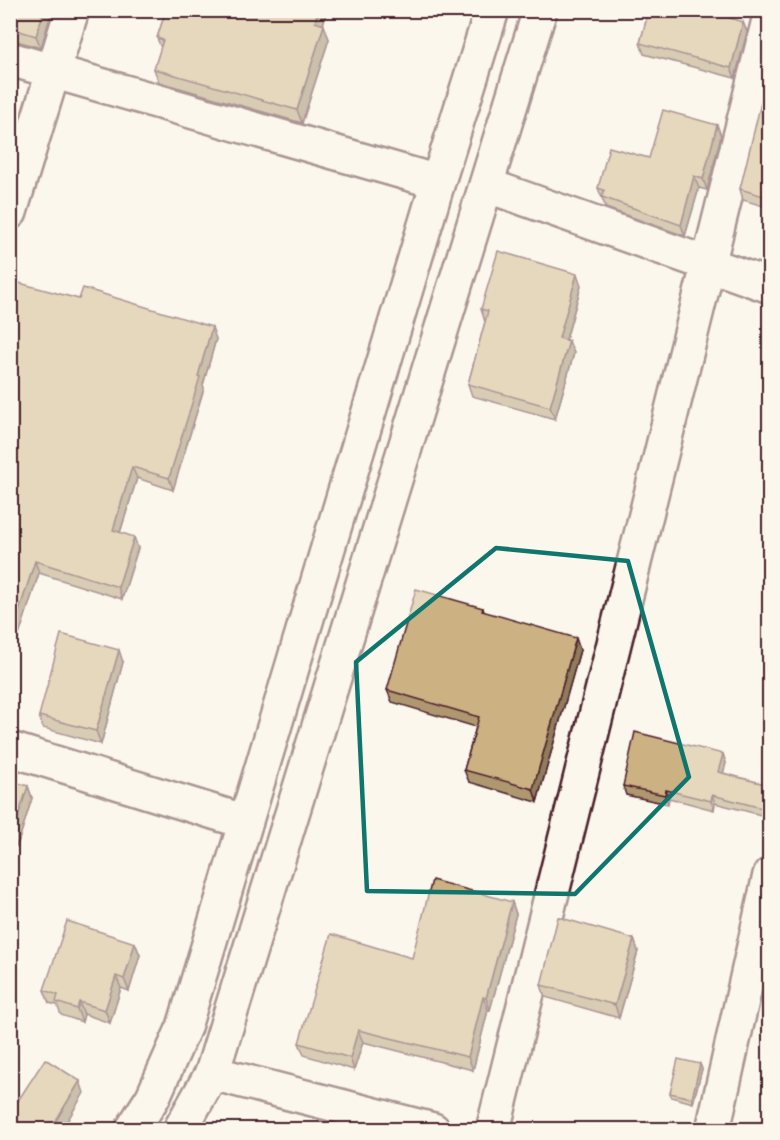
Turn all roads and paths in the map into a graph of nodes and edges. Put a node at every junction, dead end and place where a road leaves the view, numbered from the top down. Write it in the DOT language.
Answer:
graph roads {
  1 [pos="72,10"];
  2 [pos="492,10"];
  3 [pos="540,10"];
  4 [pos="770,16"];
  5 [pos="10,59"];
  6 [pos="53,72"];
  7 [pos="438,182"];
  8 [pos="486,185"];
  9 [pos="10,212"];
  10 [pos="708,264"];
  11 [pos="770,286"];
  12 [pos="10,749"];
  13 [pos="246,822"];
  14 [pos="770,875"];
  15 [pos="212,1073"];
  16 [pos="132,1130"];
  17 [pos="180,1130"];
  18 [pos="433,1130"];
  19 [pos="493,1130"];
  20 [pos="712,1130"];
  1 -- 6 [label="street"];
  2 -- 7 [label="street"];
  3 -- 8 [label="street"];
  4 -- 10 [label="street"];
  5 -- 6 [label="street"];
  6 -- 7 [label="street"];
  6 -- 9 [label="street"];
  7 -- 13 [label="street"];
  8 -- 10 [label="street"];
  8 -- 15 [label="street"];
  10 -- 11 [label="street"];
  10 -- 19 [label="street"];
  12 -- 13 [label="street"];
  13 -- 16 [label="street"];
  14 -- 20 [label="street"];
  15 -- 17 [label="street"];
  15 -- 18 [label="street"];
}
